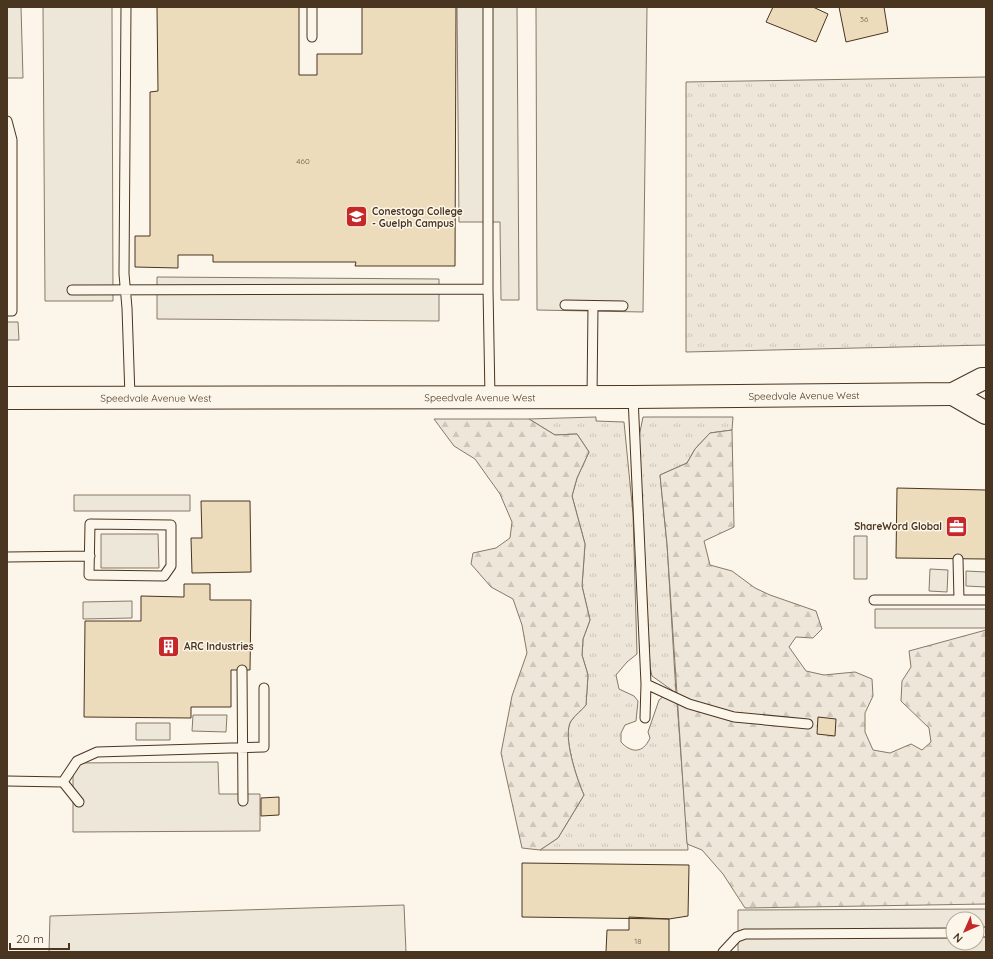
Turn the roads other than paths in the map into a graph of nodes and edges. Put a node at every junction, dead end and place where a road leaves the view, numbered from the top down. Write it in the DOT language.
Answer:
graph roads {
  1 [pos="126,7"];
  2 [pos="312,7"];
  3 [pos="488,7"];
  4 [pos="312,37"];
  5 [pos="7,121"];
  6 [pos="488,289"];
  7 [pos="72,290"];
  8 [pos="126,291"];
  9 [pos="565,305"];
  10 [pos="594,306"];
  11 [pos="623,306"];
  12 [pos="7,311"];
  13 [pos="986,380"];
  14 [pos="953,394"];
  15 [pos="130,397"];
  16 [pos="490,397"];
  17 [pos="592,397"];
  18 [pos="633,397"];
  19 [pos="7,398"];
  20 [pos="986,413"];
  21 [pos="90,556"];
  22 [pos="7,557"];
  23 [pos="958,559"];
  24 [pos="874,600"];
  25 [pos="959,600"];
  26 [pos="986,600"];
  27 [pos="242,670"];
  28 [pos="646,684"];
  29 [pos="264,688"];
  30 [pos="645,718"];
  31 [pos="808,724"];
  32 [pos="242,748"];
  33 [pos="7,781"];
  34 [pos="63,782"];
  35 [pos="243,801"];
  36 [pos="79,802"];
  37 [pos="945,932"];
  38 [pos="723,952"];
  1 -- 8 [label="lane"];
  2 -- 4 [label="lane"];
  3 -- 6 [label="lane"];
  5 -- 12 [label="lane"];
  6 -- 8 [label="lane"];
  6 -- 16 [label="lane"];
  7 -- 8 [label="lane"];
  8 -- 15 [label="lane"];
  9 -- 10 [label="lane"];
  10 -- 11 [label="lane"];
  10 -- 17 [label="lane"];
  13 -- 14 [label="main road, Speedvale Avenue West"];
  14 -- 18 [label="main road, Speedvale Avenue West"];
  14 -- 20 [label="main road"];
  15 -- 16 [label="main road, Speedvale Avenue West"];
  15 -- 19 [label="main road, Speedvale Avenue West"];
  16 -- 17 [label="main road, Speedvale Avenue West"];
  17 -- 18 [label="main road, Speedvale Avenue West"];
  18 -- 28 [label="lane"];
  21 -- 21 [label="lane"];
  21 -- 22 [label="lane"];
  23 -- 25 [label="lane"];
  24 -- 25 [label="lane"];
  25 -- 26 [label="lane"];
  27 -- 32 [label="lane"];
  28 -- 30 [label="lane"];
  28 -- 31 [label="lane"];
  29 -- 32 [label="lane"];
  32 -- 34 [label="lane"];
  32 -- 35 [label="lane"];
  33 -- 34 [label="lane"];
  34 -- 36 [label="lane"];
  37 -- 38 [label="lane"];
}
